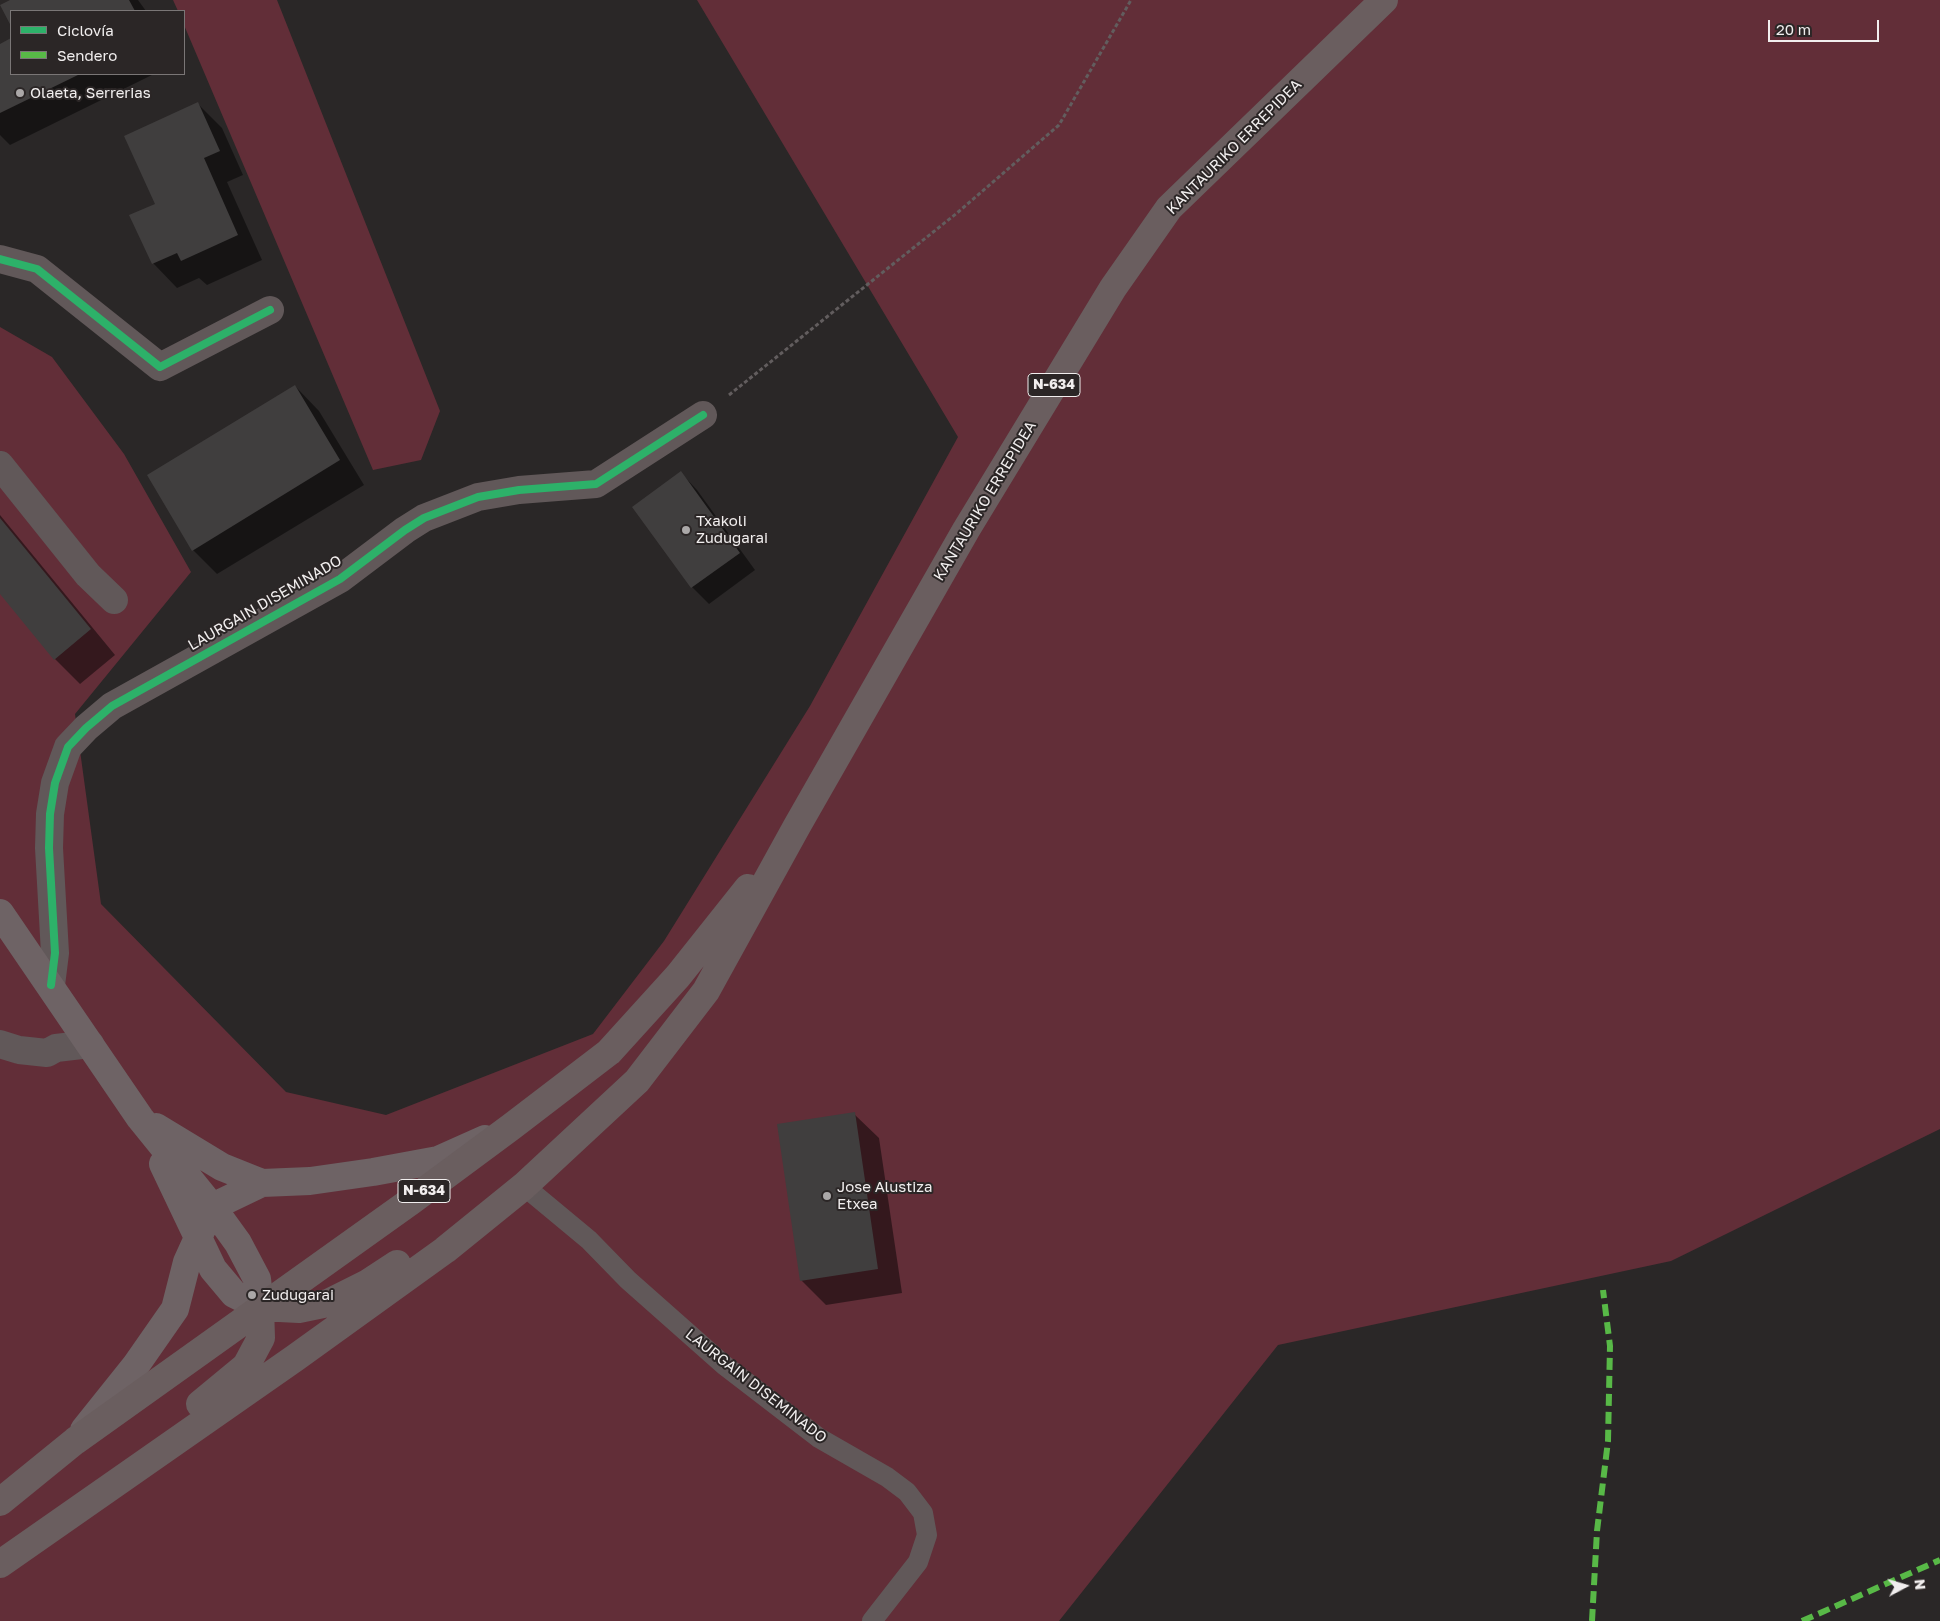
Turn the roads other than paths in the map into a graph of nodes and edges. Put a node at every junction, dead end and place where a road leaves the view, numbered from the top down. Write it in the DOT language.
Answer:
graph roads {
  1 [pos="1384,0"];
  2 [pos="0,259"];
  3 [pos="270,310"];
  4 [pos="703,415"];
  5 [pos="0,464"];
  6 [pos="114,600"];
  7 [pos="797,826"];
  8 [pos="0,913"];
  9 [pos="51,985"];
  10 [pos="0,1044"];
  11 [pos="90,1044"];
  12 [pos="140,1118"];
  13 [pos="511,1127"];
  14 [pos="262,1183"];
  15 [pos="524,1186"];
  16 [pos="212,1208"];
  17 [pos="199,1237"];
  18 [pos="260,1308"];
  19 [pos="75,1441"];
  20 [pos="103,1491"];
  21 [pos="0,1502"];
  22 [pos="0,1564"];
  23 [pos="872,1621"];
  1 -- 7 [label="highway, KANTAURIKO ERREPIDEA / N-634"];
  2 -- 3 [label="street"];
  4 -- 9 [label="street, LAURGAIN DISEMINADO"];
  5 -- 6 [label="street"];
  7 -- 13 [label="highway, N-634"];
  7 -- 15 [label="highway, N-634"];
  8 -- 9 [label="main road"];
  9 -- 11 [label="main road"];
  10 -- 11 [label="street"];
  11 -- 12 [label="main road"];
  12 -- 14 [label="main road"];
  12 -- 16 [label="main road"];
  12 -- 17 [label="main road"];
  13 -- 14 [label="main road"];
  13 -- 18 [label="highway, N-634"];
  14 -- 16 [label="main road"];
  15 -- 18 [label="highway"];
  15 -- 20 [label="highway, N-634"];
  15 -- 23 [label="lane, LAURGAIN DISEMINADO"];
  16 -- 17 [label="main road"];
  16 -- 18 [label="main road"];
  17 -- 18 [label="main road"];
  17 -- 19 [label="main road"];
  18 -- 19 [label="highway, N-634"];
  18 -- 20 [label="highway"];
  19 -- 21 [label="highway, N-634"];
  20 -- 22 [label="highway, N-634"];
}
